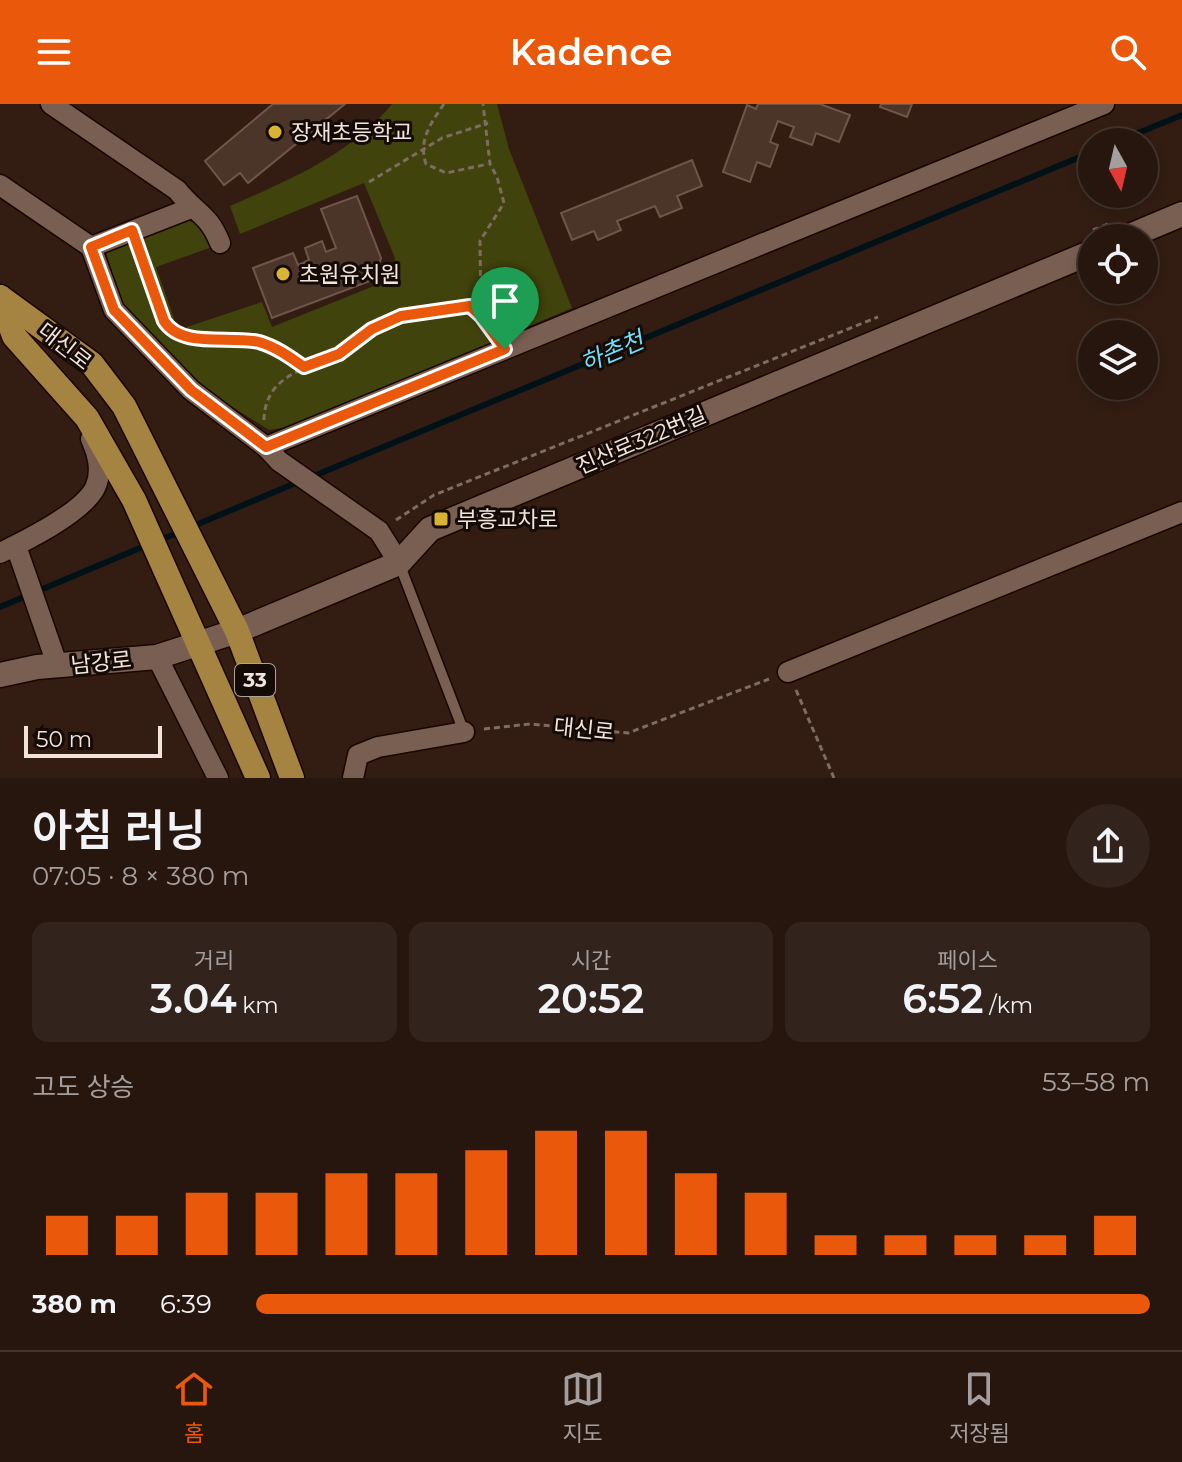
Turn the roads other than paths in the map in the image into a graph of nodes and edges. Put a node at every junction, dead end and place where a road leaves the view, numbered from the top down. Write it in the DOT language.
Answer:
graph roads {
  1 [pos="51,104"];
  2 [pos="1104,104"];
  3 [pos="0,185"];
  4 [pos="191,208"];
  5 [pos="1182,214"];
  6 [pos="1144,224"];
  7 [pos="220,243"];
  8 [pos="91,247"];
  9 [pos="1078,247"];
  10 [pos="61,387"];
  11 [pos="272,454"];
  12 [pos="1182,512"];
  13 [pos="8,550"];
  14 [pos="399,563"];
  15 [pos="237,631"];
  16 [pos="200,641"];
  17 [pos="157,657"];
  18 [pos="58,667"];
  19 [pos="788,672"];
  20 [pos="0,675"];
  21 [pos="464,732"];
  22 [pos="218,778"];
  23 [pos="258,778"];
  24 [pos="292,778"];
  25 [pos="353,778"];
  1 -- 4 [label="street"];
  2 -- 11 [label="street"];
  3 -- 8 [label="street"];
  4 -- 7 [label="street"];
  4 -- 8 [label="street"];
  5 -- 6 [label="street"];
  8 -- 11 [label="street"];
  9 -- 14 [label="street, 진산로322번길"];
  10 -- 13 [label="street"];
  10 -- 15 [label="highway, 대신로 / 33"];
  10 -- 16 [label="highway, 대신로 / 33"];
  11 -- 14 [label="street"];
  12 -- 19 [label="street"];
  13 -- 18 [label="street"];
  14 -- 15 [label="street, 진산로322번길"];
  14 -- 21 [label="lane"];
  15 -- 16 [label="street, 진산로322번길"];
  15 -- 24 [label="highway, 33"];
  16 -- 17 [label="street, 남강로"];
  16 -- 23 [label="highway, 33"];
  17 -- 18 [label="street, 남강로"];
  17 -- 22 [label="street"];
  18 -- 20 [label="street, 남강로"];
  21 -- 25 [label="street"];
}
